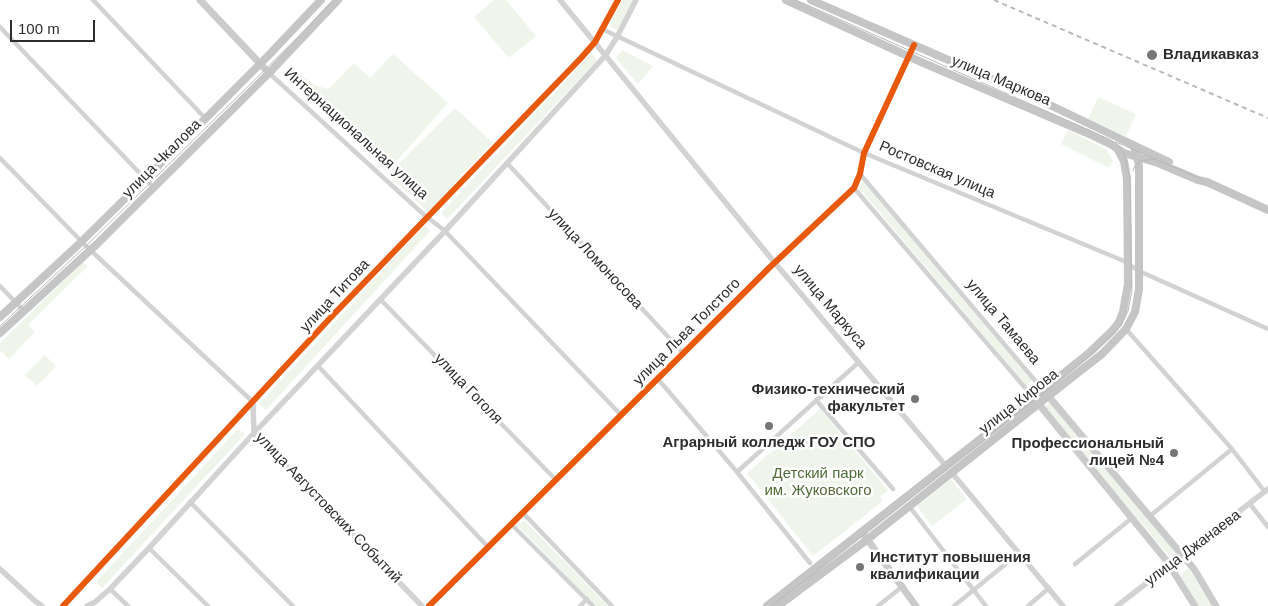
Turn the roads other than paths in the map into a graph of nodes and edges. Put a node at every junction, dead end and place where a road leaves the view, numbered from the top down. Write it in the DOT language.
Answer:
graph roads {
  1 [pos="93,0"];
  2 [pos="200,0"];
  3 [pos="321,0"];
  4 [pos="338,0"];
  5 [pos="560,0"];
  6 [pos="618,0"];
  7 [pos="636,0"];
  8 [pos="786,0"];
  9 [pos="812,0"];
  10 [pos="0,27"];
  11 [pos="602,29"];
  12 [pos="617,37"];
  13 [pos="595,42"];
  14 [pos="914,46"];
  15 [pos="605,56"];
  16 [pos="909,56"];
  17 [pos="260,64"];
  18 [pos="269,73"];
  19 [pos="206,118"];
  20 [pos="1133,146"];
  21 [pos="1118,150"];
  22 [pos="864,153"];
  23 [pos="1138,157"];
  24 [pos="0,158"];
  25 [pos="507,163"];
  26 [pos="1158,163"];
  27 [pos="860,174"];
  28 [pos="1139,176"];
  29 [pos="145,179"];
  30 [pos="1207,182"];
  31 [pos="153,187"];
  32 [pos="854,188"];
  33 [pos="1268,210"];
  34 [pos="428,217"];
  35 [pos="445,231"];
  36 [pos="82,241"];
  37 [pos="90,250"];
  38 [pos="774,263"];
  39 [pos="1128,264"];
  40 [pos="1139,271"];
  41 [pos="0,286"];
  42 [pos="380,299"];
  43 [pos="16,302"];
  44 [pos="23,310"];
  45 [pos="0,317"];
  46 [pos="1126,329"];
  47 [pos="1268,329"];
  48 [pos="0,333"];
  49 [pos="684,354"];
  50 [pos="859,362"];
  51 [pos="318,366"];
  52 [pos="658,379"];
  53 [pos="1046,393"];
  54 [pos="1034,397"];
  55 [pos="816,400"];
  56 [pos="253,402"];
  57 [pos="1039,404"];
  58 [pos="621,415"];
  59 [pos="254,433"];
  60 [pos="1232,449"];
  61 [pos="949,470"];
  62 [pos="737,472"];
  63 [pos="556,480"];
  64 [pos="893,489"];
  65 [pos="1267,490"];
  66 [pos="190,502"];
  67 [pos="1250,504"];
  68 [pos="910,506"];
  69 [pos="522,513"];
  70 [pos="1150,516"];
  71 [pos="1132,518"];
  72 [pos="511,524"];
  73 [pos="1268,527"];
  74 [pos="865,536"];
  75 [pos="488,547"];
  76 [pos="148,548"];
  77 [pos="1019,552"];
  78 [pos="1184,556"];
  79 [pos="810,563"];
  80 [pos="1075,564"];
  81 [pos="1170,565"];
  82 [pos="0,569"];
  83 [pos="903,586"];
  84 [pos="1049,588"];
  85 [pos="110,589"];
  86 [pos="974,590"];
  87 [pos="587,600"];
  88 [pos="42,606"];
  89 [pos="63,606"];
  90 [pos="87,606"];
  91 [pos="128,606"];
  92 [pos="208,606"];
  93 [pos="293,606"];
  94 [pos="422,606"];
  95 [pos="429,606"];
  96 [pos="580,606"];
  97 [pos="593,606"];
  98 [pos="612,606"];
  99 [pos="767,606"];
  100 [pos="778,606"];
  101 [pos="878,606"];
  102 [pos="916,606"];
  103 [pos="954,606"];
  104 [pos="986,606"];
  105 [pos="1028,606"];
  106 [pos="1063,606"];
  107 [pos="1117,606"];
  108 [pos="1195,606"];
  109 [pos="1216,606"];
  1 -- 19 [label="street"];
  2 -- 17 [label="main road, Интернациональная улица"];
  3 -- 17 [label="main road, улица Чкалова"];
  4 -- 18 [label="main road, улица Чкалова"];
  5 -- 13 [label="street, улица Маркуса"];
  6 -- 11 [label="street, улица Титова"];
  7 -- 12 [label="street"];
  8 -- 16 [label="main road, улица Маркова"];
  9 -- 14 [label="main road, улица Маркова"];
  10 -- 29 [label="street"];
  11 -- 12 [label="street, Ростовская улица"];
  11 -- 13 [label="street, улица Титова"];
  12 -- 15 [label="street"];
  12 -- 22 [label="street, Ростовская улица"];
  13 -- 15 [label="street, улица Маркуса"];
  13 -- 34 [label="street, улица Титова"];
  14 -- 16 [label="street, улица Льва Толстого"];
  14 -- 20 [label="main road, улица Маркова"];
  15 -- 25 [label="street"];
  15 -- 38 [label="street, улица Маркуса"];
  16 -- 21 [label="main road, улица Маркова"];
  16 -- 22 [label="street, улица Льва Толстого"];
  17 -- 18 [label="main road, Интернациональная улица"];
  17 -- 19 [label="main road, улица Чкалова"];
  18 -- 31 [label="main road, улица Чкалова"];
  18 -- 34 [label="street, Интернациональная улица"];
  19 -- 29 [label="main road, улица Чкалова"];
  20 -- 23 [label="main road, улица Кирова"];
  20 -- 30 [label="main road, улица Маркова"];
  21 -- 23 [label="main road, улица Маркова"];
  21 -- 39 [label="main road, улица Кирова"];
  22 -- 27 [label="street, улица Льва Толстого"];
  22 -- 39 [label="street, Ростовская улица"];
  23 -- 26 [label="main road, улица Маркова"];
  23 -- 28 [label="main road, улица Кирова"];
  24 -- 36 [label="street"];
  25 -- 35 [label="street"];
  25 -- 49 [label="street, улица Ломоносова"];
  26 -- 28 [label="main road"];
  26 -- 30 [label="main road, улица Маркова"];
  27 -- 32 [label="street, улица Льва Толстого"];
  27 -- 53 [label="street, улица Тамаева"];
  28 -- 40 [label="main road, улица Кирова"];
  29 -- 31 [label="street"];
  29 -- 36 [label="main road, улица Чкалова"];
  30 -- 33 [label="main road, улица Маркова"];
  31 -- 37 [label="main road, улица Чкалова"];
  32 -- 38 [label="street, улица Льва Толстого"];
  32 -- 54 [label="street, улица Тамаева"];
  34 -- 35 [label="street, Интернациональная улица"];
  34 -- 56 [label="street, улица Титова"];
  35 -- 42 [label="street"];
  35 -- 58 [label="street, Интернациональная улица"];
  36 -- 37 [label="street"];
  36 -- 43 [label="main road, улица Чкалова"];
  37 -- 44 [label="main road, улица Чкалова"];
  37 -- 56 [label="street"];
  38 -- 49 [label="street, улица Льва Толстого"];
  38 -- 50 [label="street, улица Маркуса"];
  39 -- 40 [label="street, Ростовская улица"];
  39 -- 53 [label="main road, улица Кирова"];
  40 -- 46 [label="main road, улица Кирова"];
  40 -- 47 [label="street, Ростовская улица"];
  41 -- 43 [label="street"];
  42 -- 51 [label="street"];
  42 -- 63 [label="street, улица Гоголя"];
  43 -- 44 [label="street"];
  43 -- 45 [label="main road, улица Чкалова"];
  44 -- 48 [label="main road, улица Чкалова"];
  46 -- 53 [label="main road, улица Кирова"];
  46 -- 60 [label="street"];
  49 -- 52 [label="street, улица Льва Толстого"];
  50 -- 55 [label="street"];
  50 -- 61 [label="street, улица Маркуса"];
  51 -- 59 [label="street"];
  51 -- 75 [label="street"];
  52 -- 58 [label="street, улица Льва Толстого"];
  52 -- 62 [label="street"];
  53 -- 54 [label="main road, улица Кирова"];
  53 -- 57 [label="main road, улица Кирова"];
  53 -- 70 [label="main road, улица Тамаева"];
  54 -- 57 [label="main road, улица Тамаева"];
  54 -- 61 [label="main road, улица Кирова"];
  55 -- 62 [label="street"];
  55 -- 64 [label="street"];
  56 -- 59 [label="street, улица Августовских Событий"];
  56 -- 89 [label="street, улица Титова"];
  57 -- 61 [label="main road, улица Кирова"];
  57 -- 71 [label="main road, улица Тамаева"];
  58 -- 63 [label="street, улица Льва Толстого"];
  59 -- 66 [label="street"];
  59 -- 94 [label="street, улица Августовских Событий"];
  60 -- 65 [label="street"];
  60 -- 70 [label="street"];
  61 -- 68 [label="main road, улица Кирова"];
  61 -- 74 [label="main road, улица Кирова"];
  61 -- 77 [label="street, улица Маркуса"];
  62 -- 79 [label="street"];
  63 -- 69 [label="street, улица Льва Толстого"];
  65 -- 67 [label="street, улица Джанаева"];
  66 -- 76 [label="street"];
  66 -- 93 [label="street"];
  67 -- 73 [label="street"];
  67 -- 78 [label="street, улица Джанаева"];
  68 -- 74 [label="main road, улица Кирова"];
  68 -- 86 [label="street"];
  69 -- 72 [label="street, улица Льва Толстого"];
  69 -- 98 [label="street"];
  70 -- 78 [label="main road, улица Тамаева"];
  71 -- 80 [label="street"];
  71 -- 81 [label="main road, улица Тамаева"];
  72 -- 75 [label="street, улица Льва Толстого"];
  72 -- 87 [label="street"];
  74 -- 83 [label="main road"];
  74 -- 99 [label="main road, улица Кирова"];
  74 -- 100 [label="main road, улица Кирова"];
  75 -- 95 [label="street, улица Льва Толстого"];
  76 -- 85 [label="street"];
  76 -- 92 [label="street"];
  77 -- 84 [label="street, улица Маркуса"];
  77 -- 86 [label="street"];
  78 -- 81 [label="street, улица Джанаева"];
  78 -- 109 [label="main road, улица Тамаева"];
  81 -- 107 [label="street, улица Джанаева"];
  81 -- 108 [label="main road, улица Тамаева"];
  82 -- 88 [label="street"];
  83 -- 101 [label="street"];
  83 -- 102 [label="main road"];
  84 -- 105 [label="street"];
  84 -- 106 [label="street, улица Маркуса"];
  85 -- 90 [label="street"];
  85 -- 91 [label="street"];
  86 -- 103 [label="street"];
  86 -- 104 [label="street"];
  87 -- 96 [label="street"];
  87 -- 97 [label="street"];
}
